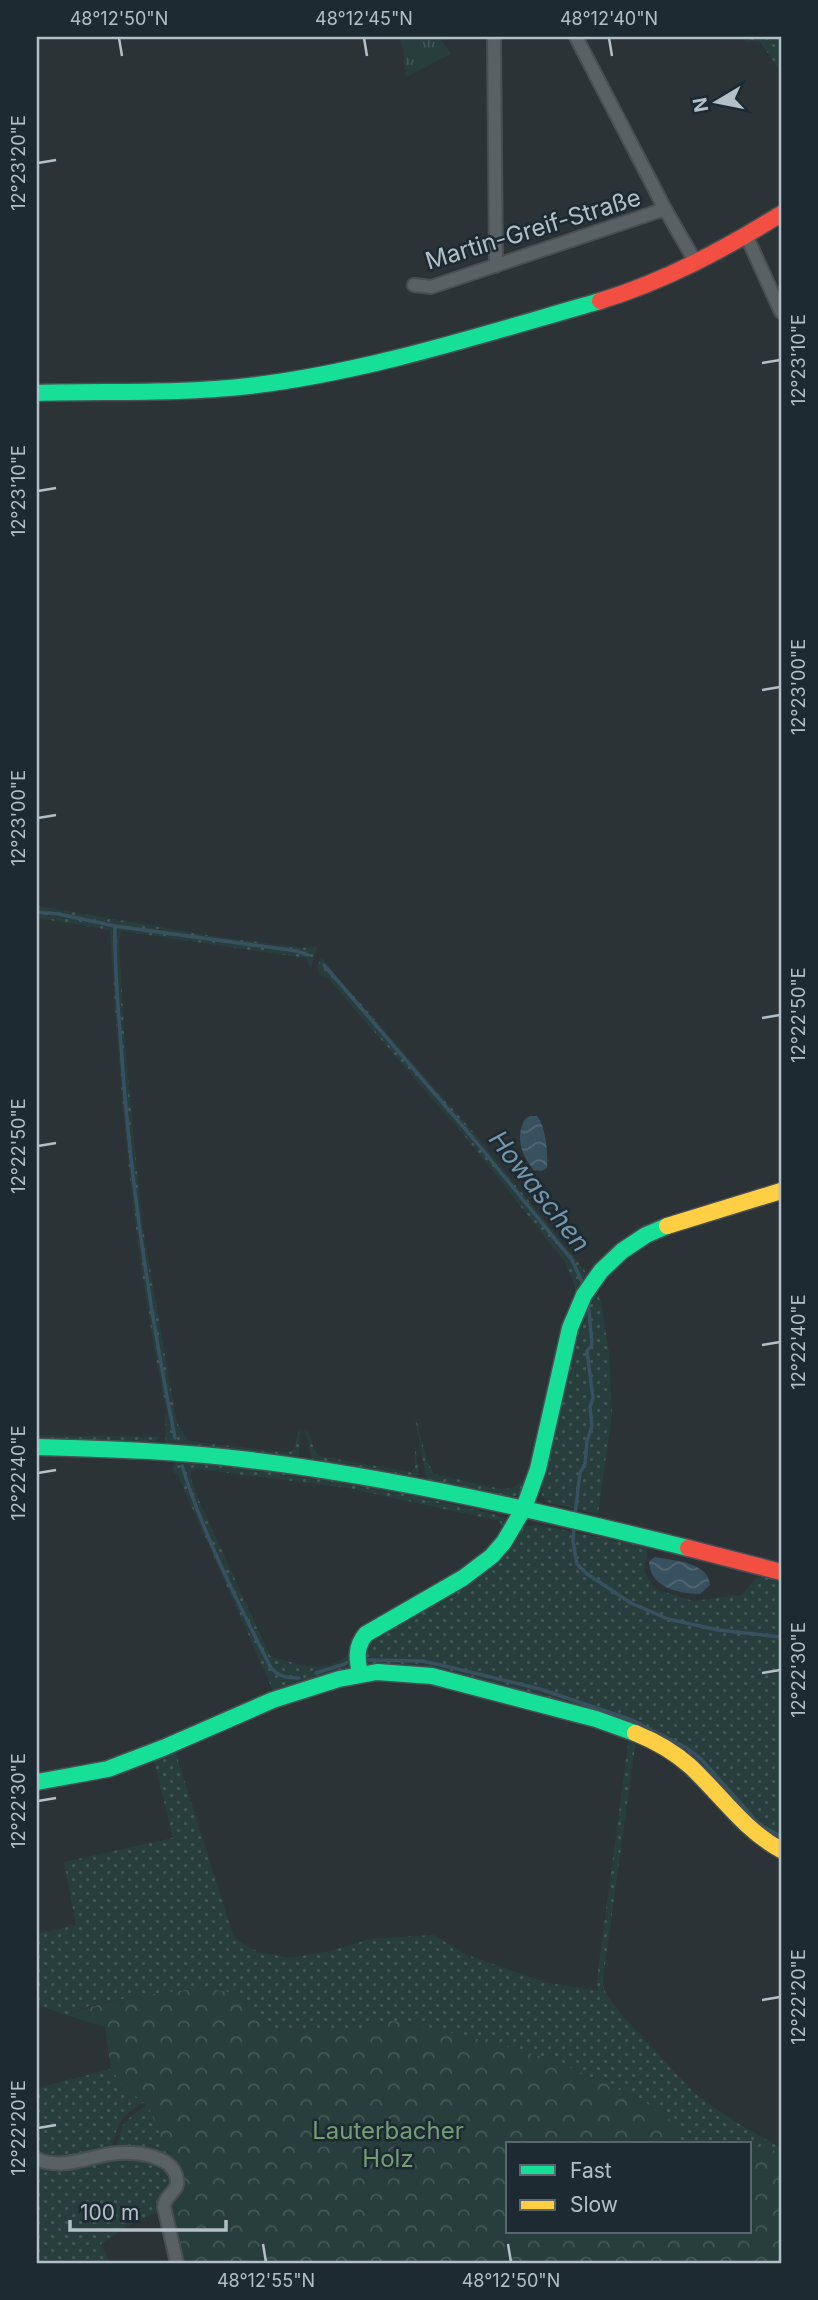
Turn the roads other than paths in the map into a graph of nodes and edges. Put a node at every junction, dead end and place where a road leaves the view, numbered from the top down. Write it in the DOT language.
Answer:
graph roads {
  1 [pos="494,37"];
  2 [pos="576,37"];
  3 [pos="665,209"];
  4 [pos="781,214"];
  5 [pos="746,235"];
  6 [pos="696,263"];
  7 [pos="496,266"];
  8 [pos="414,285"];
  9 [pos="781,312"];
  10 [pos="37,394"];
  11 [pos="781,1191"];
  12 [pos="37,1447"];
  13 [pos="523,1511"];
  14 [pos="781,1572"];
  15 [pos="360,1674"];
  16 [pos="37,1782"];
  17 [pos="781,1850"];
  18 [pos="37,2159"];
  19 [pos="177,2263"];
  1 -- 7 [label="street"];
  2 -- 3 [label="street"];
  3 -- 6 [label="street"];
  3 -- 7 [label="street, Martin-Greif-Straße"];
  4 -- 5 [label="street"];
  5 -- 6 [label="street"];
  5 -- 9 [label="street"];
  6 -- 10 [label="street"];
  7 -- 8 [label="street, Martin-Greif-Straße"];
  11 -- 13 [label="street"];
  12 -- 13 [label="street"];
  13 -- 14 [label="street"];
  13 -- 15 [label="street"];
  15 -- 16 [label="street"];
  15 -- 17 [label="street"];
  18 -- 19 [label="street"];
}
